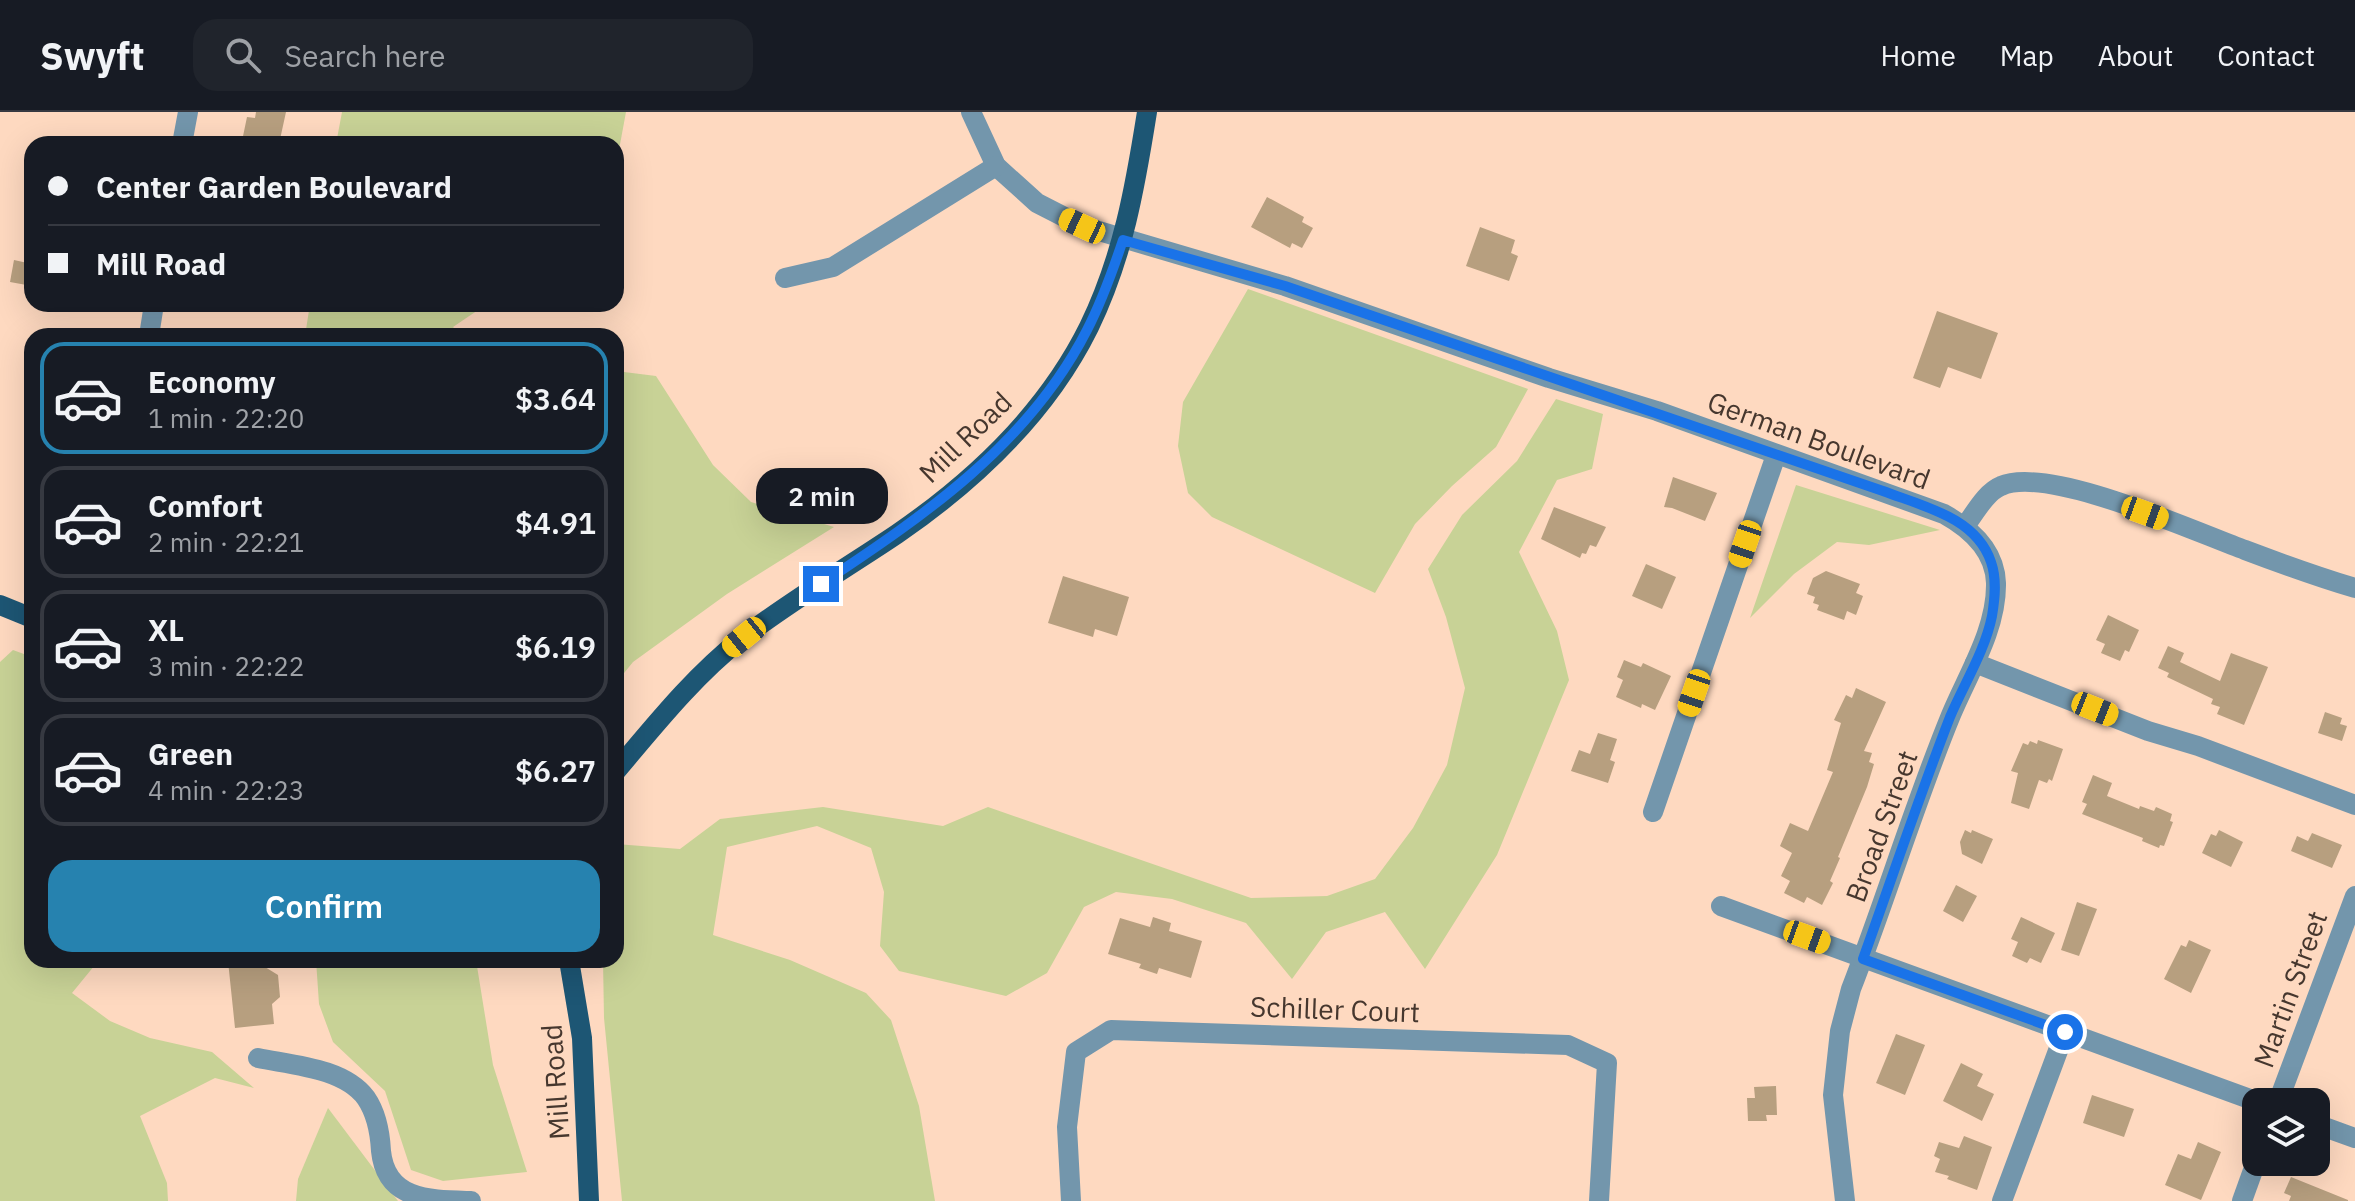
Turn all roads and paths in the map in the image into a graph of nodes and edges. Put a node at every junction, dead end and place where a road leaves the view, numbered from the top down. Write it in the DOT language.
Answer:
graph roads {
  1 [pos="188,112"];
  2 [pos="971,112"];
  3 [pos="1147,112"];
  4 [pos="184,136"];
  5 [pos="996,166"];
  6 [pos="1123,240"];
  7 [pos="785,278"];
  8 [pos="1776,455"];
  9 [pos="1965,526"];
  10 [pos="2355,588"];
  11 [pos="0,605"];
  12 [pos="24,615"];
  13 [pos="1975,663"];
  14 [pos="624,762"];
  15 [pos="2355,805"];
  16 [pos="1653,812"];
  17 [pos="2355,896"];
  18 [pos="1721,906"];
  19 [pos="1863,959"];
  20 [pos="571,968"];
  21 [pos="583,968"];
  22 [pos="578,1004"];
  23 [pos="2065,1032"];
  24 [pos="258,1058"];
  25 [pos="2283,1088"];
  26 [pos="2242,1096"];
  27 [pos="2330,1129"];
  28 [pos="2355,1138"];
  29 [pos="2251,1176"];
  30 [pos="471,1201"];
  31 [pos="589,1201"];
  32 [pos="1071,1201"];
  33 [pos="1599,1201"];
  34 [pos="1845,1201"];
  35 [pos="2002,1201"];
  36 [pos="2242,1201"];
  1 -- 4 [label="street"];
  2 -- 5 [label="street"];
  3 -- 6 [label="main road, Mill Road"];
  5 -- 6 [label="street, German Boulevard"];
  5 -- 7 [label="street"];
  6 -- 8 [label="street, German Boulevard"];
  6 -- 14 [label="main road, Mill Road"];
  8 -- 9 [label="street, German Boulevard"];
  8 -- 16 [label="street"];
  9 -- 10 [label="street"];
  9 -- 13 [label="street, German Boulevard"];
  11 -- 12 [label="main road"];
  13 -- 15 [label="street"];
  13 -- 19 [label="street, Broad Street"];
  17 -- 25 [label="street, Martin Street"];
  18 -- 19 [label="street"];
  19 -- 23 [label="street"];
  19 -- 34 [label="street, Broad Street"];
  20 -- 22 [label="main road, Mill Road"];
  21 -- 22 [label="main road"];
  22 -- 31 [label="main road, Mill Road"];
  23 -- 26 [label="street"];
  23 -- 35 [label="street"];
  24 -- 30 [label="street"];
  27 -- 28 [label="street"];
  29 -- 36 [label="street"];
  32 -- 33 [label="street, Schiller Court"];
}
